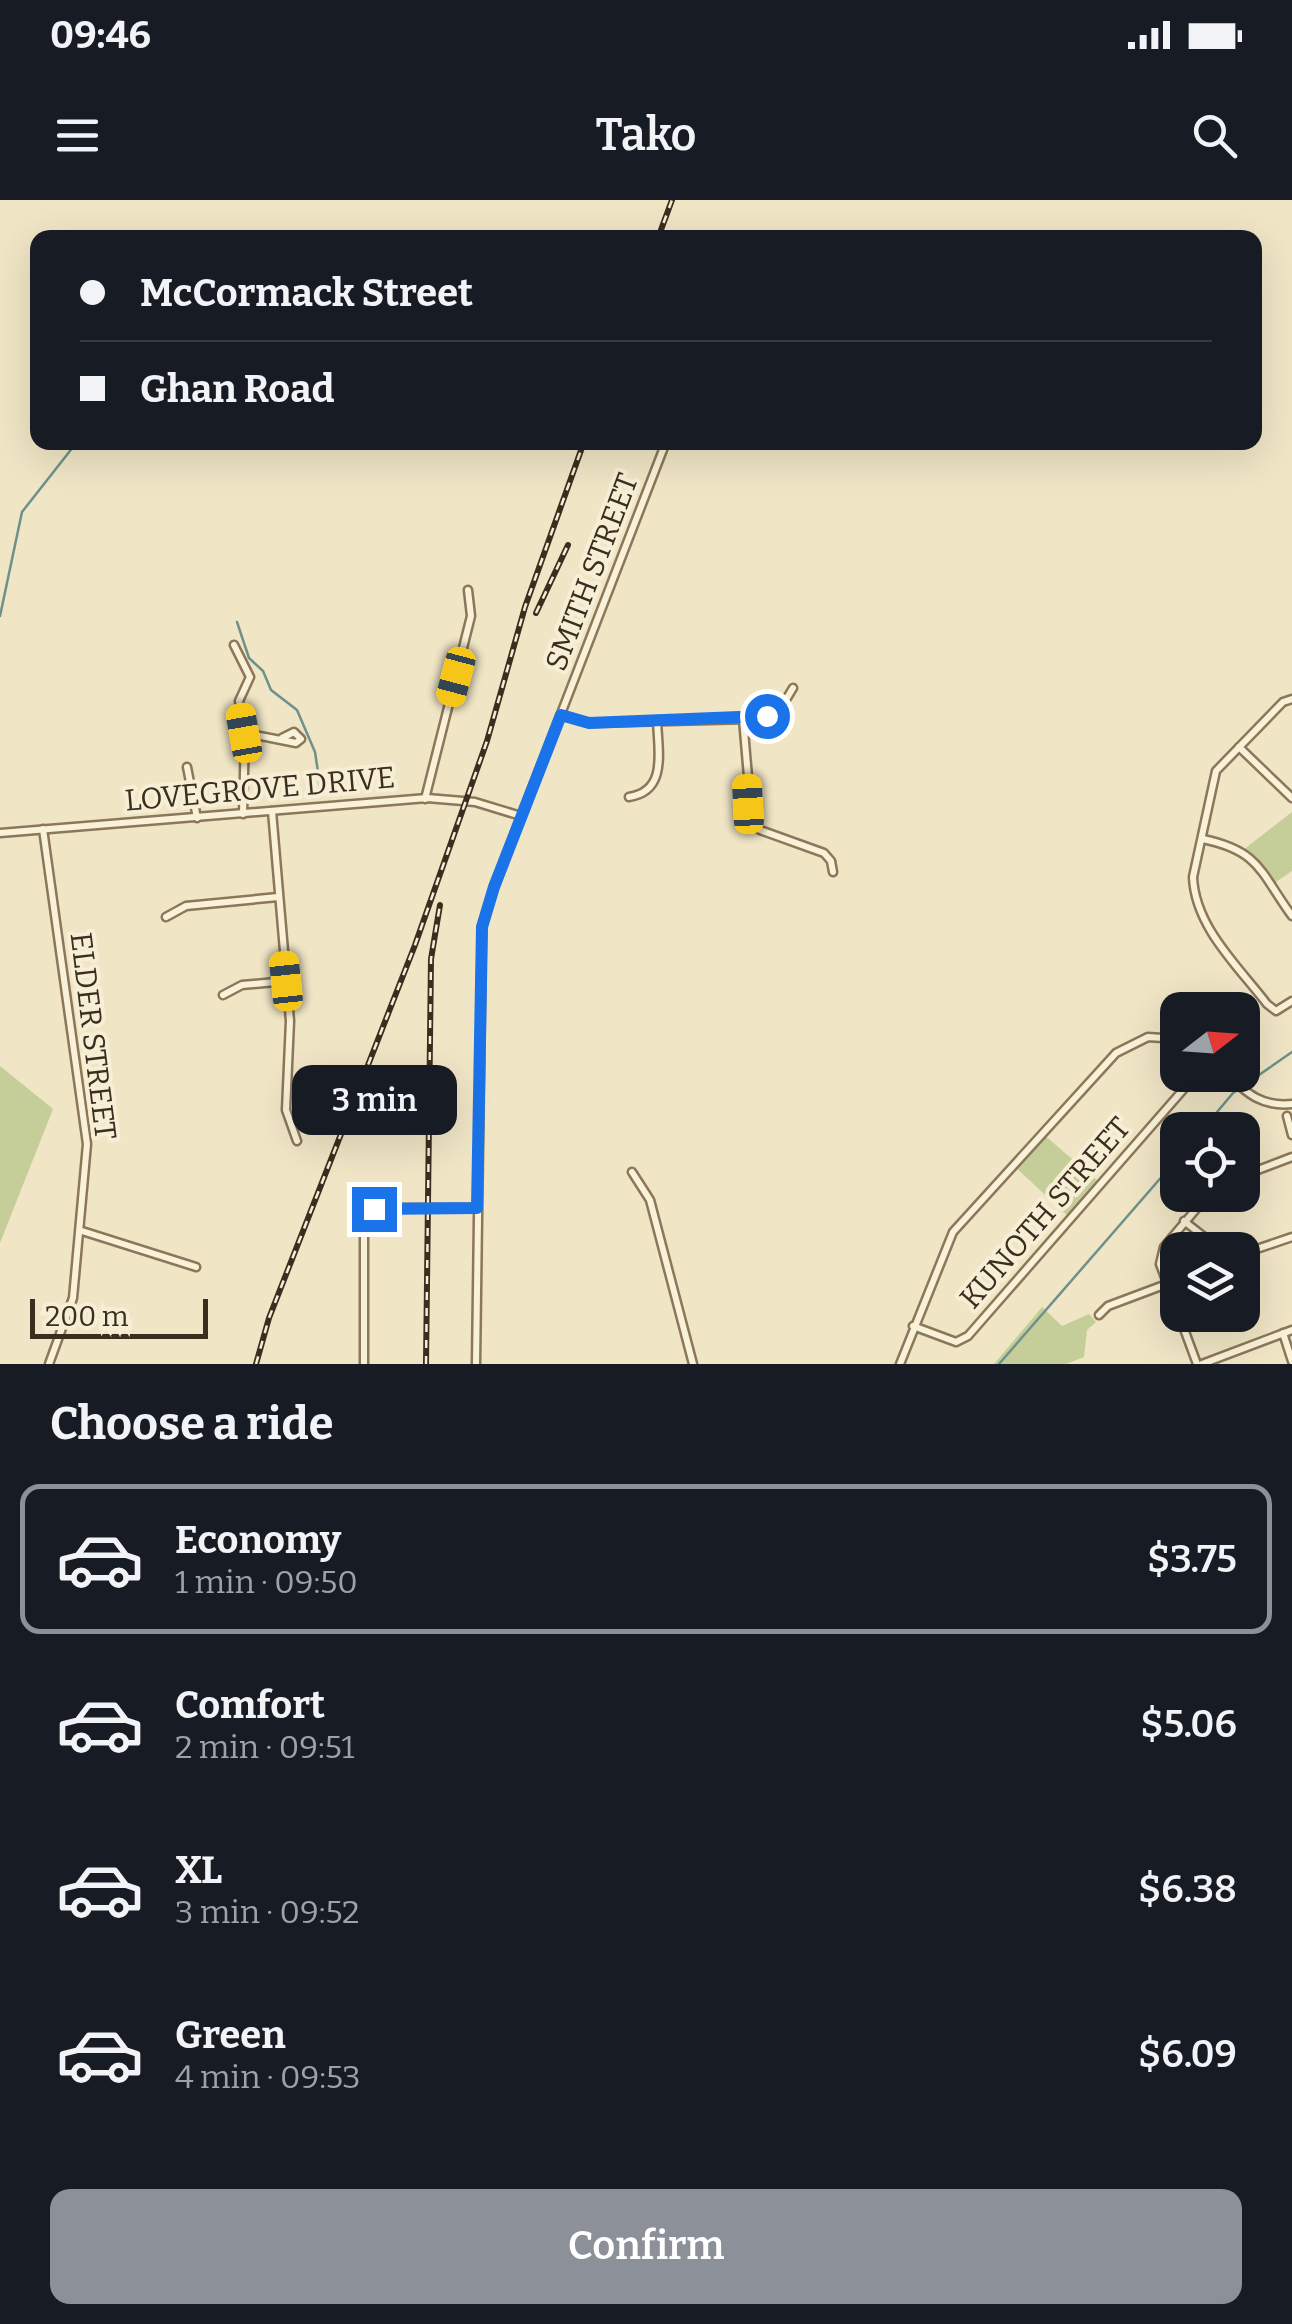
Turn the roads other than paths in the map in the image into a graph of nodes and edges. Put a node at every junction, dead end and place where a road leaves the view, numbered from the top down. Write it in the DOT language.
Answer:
graph roads {
  1 [pos="663,450"];
  2 [pos="468,590"];
  3 [pos="234,645"];
  4 [pos="793,688"];
  5 [pos="1292,699"];
  6 [pos="561,715"];
  7 [pos="743,719"];
  8 [pos="657,720"];
  9 [pos="244,733"];
  10 [pos="282,738"];
  11 [pos="1238,747"];
  12 [pos="187,767"];
  13 [pos="629,797"];
  14 [pos="425,798"];
  15 [pos="1292,798"];
  16 [pos="272,811"];
  17 [pos="243,814"];
  18 [pos="521,816"];
  19 [pos="197,818"];
  20 [pos="43,829"];
  21 [pos="0,833"];
  22 [pos="1203,839"];
  23 [pos="833,872"];
  24 [pos="278,897"];
  25 [pos="1292,916"];
  26 [pos="166,917"];
  27 [pos="286,981"];
  28 [pos="223,996"];
  29 [pos="1292,1001"];
  30 [pos="1160,1038"];
  31 [pos="1181,1092"];
  32 [pos="1247,1092"];
  33 [pos="1292,1104"];
  34 [pos="1287,1116"];
  35 [pos="1292,1135"];
  36 [pos="297,1141"];
  37 [pos="1292,1157"];
  38 [pos="1260,1169"];
  39 [pos="632,1172"];
  40 [pos="477,1208"];
  41 [pos="1193,1212"];
  42 [pos="1184,1222"];
  43 [pos="82,1231"];
  44 [pos="1177,1232"];
  45 [pos="1197,1232"];
  46 [pos="1292,1237"];
  47 [pos="1260,1248"];
  48 [pos="196,1267"];
  49 [pos="1160,1286"];
  50 [pos="1099,1315"];
  51 [pos="913,1326"];
  52 [pos="1185,1332"];
  53 [pos="1288,1332"];
  54 [pos="1292,1361"];
  55 [pos="50,1364"];
  56 [pos="364,1364"];
  57 [pos="476,1364"];
  58 [pos="694,1364"];
  59 [pos="900,1364"];
  60 [pos="1199,1364"];
  1 -- 6 [label="street, SMITH STREET"];
  2 -- 14 [label="street"];
  3 -- 9 [label="street"];
  4 -- 7 [label="street"];
  5 -- 11 [label="street"];
  6 -- 8 [label="street"];
  6 -- 18 [label="street, SMITH STREET"];
  7 -- 8 [label="street"];
  7 -- 23 [label="street"];
  8 -- 13 [label="street"];
  9 -- 10 [label="street"];
  9 -- 17 [label="street"];
  11 -- 15 [label="street"];
  11 -- 22 [label="street"];
  12 -- 19 [label="street"];
  14 -- 16 [label="street, LOVEGROVE DRIVE"];
  14 -- 18 [label="street, LOVEGROVE DRIVE"];
  16 -- 17 [label="street, LOVEGROVE DRIVE"];
  16 -- 24 [label="street"];
  17 -- 19 [label="street, LOVEGROVE DRIVE"];
  18 -- 40 [label="street, SMITH STREET"];
  19 -- 20 [label="street, LOVEGROVE DRIVE"];
  20 -- 21 [label="street, LOVEGROVE DRIVE"];
  20 -- 43 [label="street, ELDER STREET"];
  22 -- 25 [label="street"];
  22 -- 29 [label="street"];
  24 -- 26 [label="street"];
  24 -- 27 [label="street"];
  27 -- 28 [label="street"];
  27 -- 36 [label="street"];
  30 -- 51 [label="street"];
  31 -- 51 [label="street, KUNOTH STREET"];
  32 -- 33 [label="street"];
  34 -- 35 [label="street"];
  37 -- 38 [label="street"];
  39 -- 58 [label="street"];
  40 -- 56 [label="street"];
  40 -- 57 [label="street, SMITH STREET"];
  41 -- 42 [label="street"];
  42 -- 44 [label="street"];
  42 -- 45 [label="street"];
  43 -- 48 [label="street"];
  43 -- 55 [label="street, ELDER STREET"];
  46 -- 47 [label="street"];
  49 -- 50 [label="street"];
  51 -- 59 [label="street"];
  52 -- 60 [label="street"];
  53 -- 54 [label="street"];
  53 -- 60 [label="street"];
}
